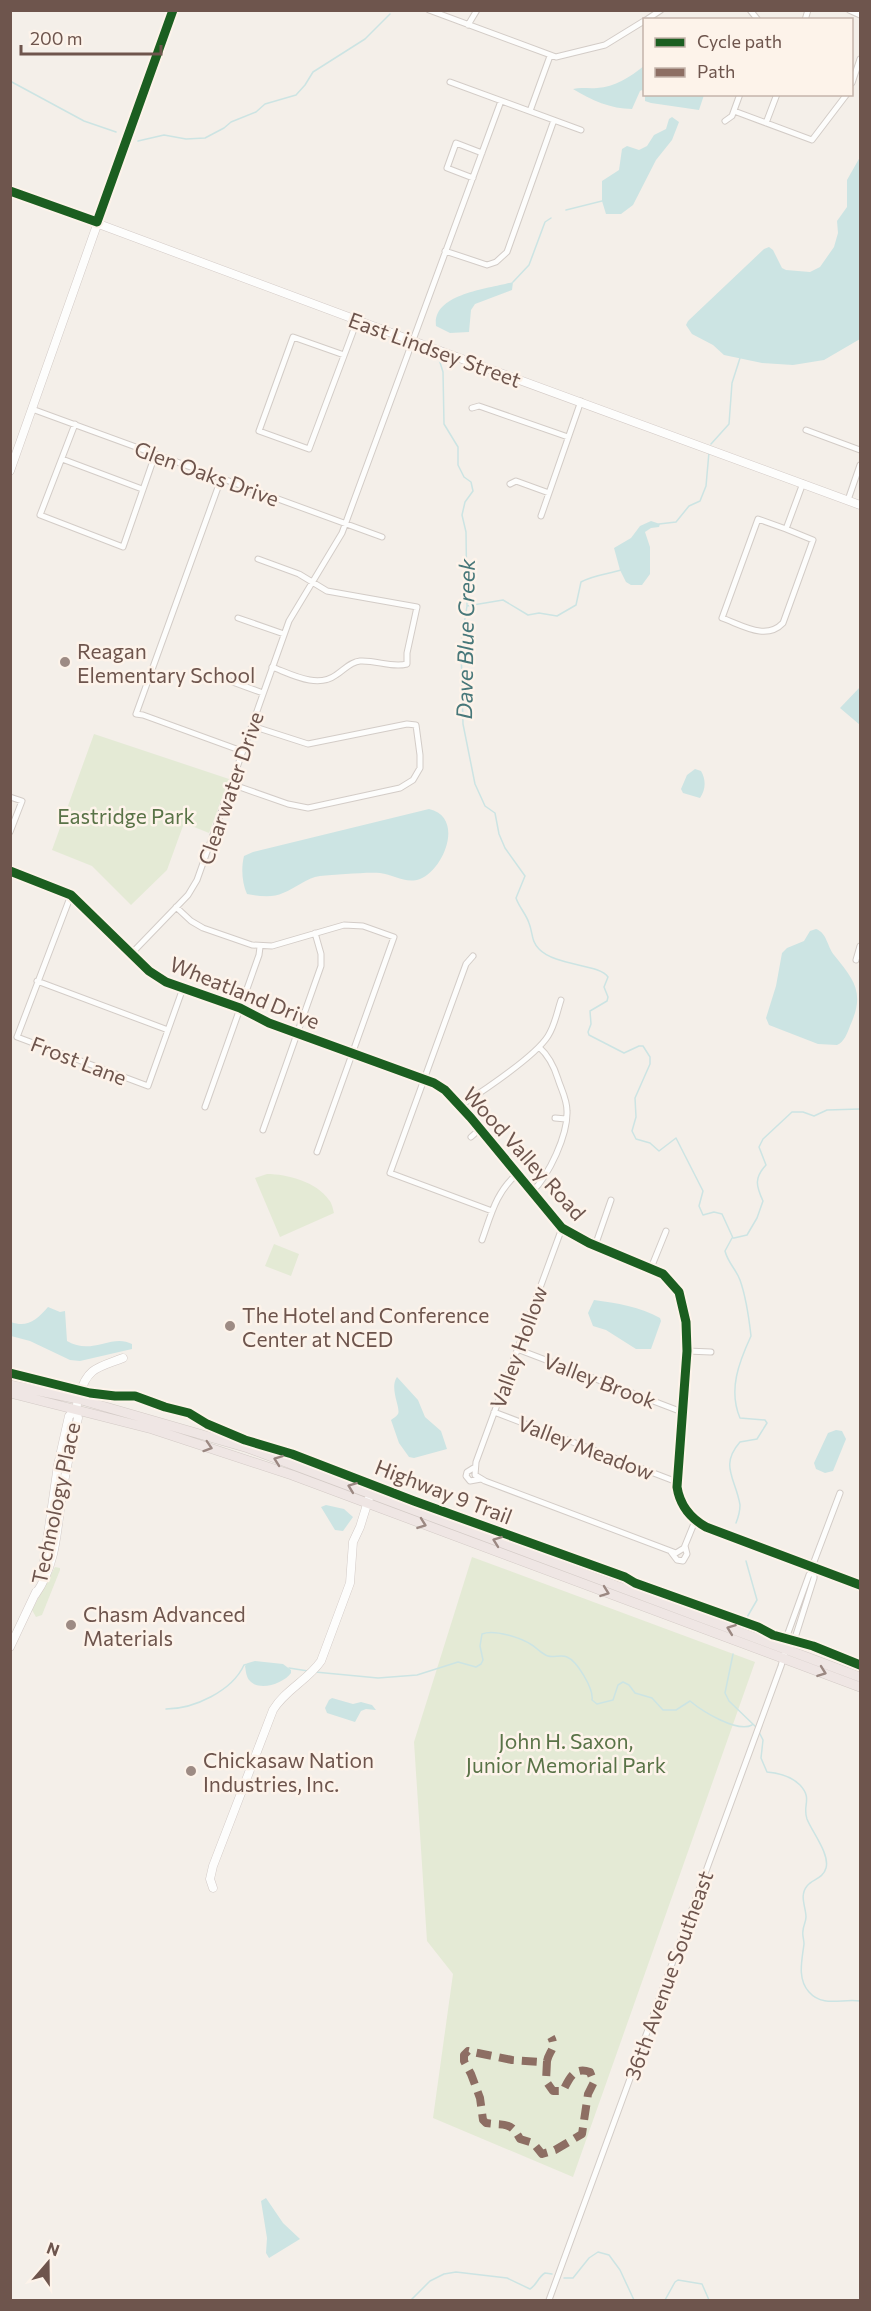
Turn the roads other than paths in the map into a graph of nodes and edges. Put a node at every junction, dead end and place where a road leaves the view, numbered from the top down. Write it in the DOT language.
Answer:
graph roads {
  1 [pos="173,10"];
  2 [pos="429,10"];
  3 [pos="477,10"];
  4 [pos="661,10"];
  5 [pos="849,10"];
  6 [pos="861,15"];
  7 [pos="648,18"];
  8 [pos="643,21"];
  9 [pos="468,25"];
  10 [pos="550,56"];
  11 [pos="861,59"];
  12 [pos="853,80"];
  13 [pos="450,82"];
  14 [pos="739,96"];
  15 [pos="776,96"];
  16 [pos="845,96"];
  17 [pos="501,101"];
  18 [pos="530,111"];
  19 [pos="734,111"];
  20 [pos="554,120"];
  21 [pos="725,121"];
  22 [pos="766,123"];
  23 [pos="581,130"];
  24 [pos="482,153"];
  25 [pos="473,178"];
  26 [pos="10,191"];
  27 [pos="97,222"];
  28 [pos="445,251"];
  29 [pos="357,321"];
  30 [pos="413,341"];
  31 [pos="344,355"];
  32 [pos="581,401"];
  33 [pos="472,408"];
  34 [pos="32,409"];
  35 [pos="75,424"];
  36 [pos="806,430"];
  37 [pos="568,437"];
  38 [pos="10,441"];
  39 [pos="20,444"];
  40 [pos="861,450"];
  41 [pos="155,454"];
  42 [pos="62,459"];
  43 [pos="861,465"];
  44 [pos="10,471"];
  45 [pos="221,479"];
  46 [pos="803,483"];
  47 [pos="510,484"];
  48 [pos="142,489"];
  49 [pos="549,493"];
  50 [pos="848,500"];
  51 [pos="861,505"];
  52 [pos="541,516"];
  53 [pos="345,524"];
  54 [pos="786,529"];
  55 [pos="382,537"];
  56 [pos="258,559"];
  57 [pos="313,582"];
  58 [pos="238,618"];
  59 [pos="284,634"];
  60 [pos="273,667"];
  61 [pos="216,676"];
  62 [pos="263,693"];
  63 [pos="252,726"];
  64 [pos="242,751"];
  65 [pos="231,784"];
  66 [pos="10,797"];
  67 [pos="10,832"];
  68 [pos="10,871"];
  69 [pos="71,895"];
  70 [pos="176,907"];
  71 [pos="315,933"];
  72 [pos="861,946"];
  73 [pos="260,947"];
  74 [pos="132,953"];
  75 [pos="473,956"];
  76 [pos="856,960"];
  77 [pos="38,981"];
  78 [pos="183,988"];
  79 [pos="561,1000"];
  80 [pos="240,1008"];
  81 [pos="168,1030"];
  82 [pos="297,1034"];
  83 [pos="539,1047"];
  84 [pos="352,1053"];
  85 [pos="424,1079"];
  86 [pos="460,1106"];
  87 [pos="205,1107"];
  88 [pos="555,1118"];
  89 [pos="566,1119"];
  90 [pos="480,1129"];
  91 [pos="263,1130"];
  92 [pos="471,1137"];
  93 [pos="317,1152"];
  94 [pos="517,1174"];
  95 [pos="532,1192"];
  96 [pos="611,1200"];
  97 [pos="492,1211"];
  98 [pos="562,1228"];
  99 [pos="666,1231"];
  100 [pos="482,1240"];
  101 [pos="595,1246"];
  102 [pos="651,1268"];
  103 [pos="517,1349"];
  104 [pos="687,1351"];
  105 [pos="711,1352"];
  106 [pos="123,1358"];
  107 [pos="10,1385"];
  108 [pos="10,1393"];
  109 [pos="76,1406"];
  110 [pos="494,1412"];
  111 [pos="682,1412"];
  112 [pos="475,1467"];
  113 [pos="481,1479"];
  114 [pos="677,1482"];
  115 [pos="840,1493"];
  116 [pos="369,1499"];
  117 [pos="695,1521"];
  118 [pos="685,1546"];
  119 [pos="671,1551"];
  120 [pos="813,1568"];
  121 [pos="861,1585"];
  122 [pos="10,1647"];
  123 [pos="785,1654"];
  124 [pos="861,1677"];
  125 [pos="861,1687"];
  126 [pos="213,1888"];
  127 [pos="549,2301"];
  1 -- 27 [label="street"];
  2 -- 9 [label="street"];
  3 -- 9 [label="street"];
  4 -- 7 [label="street"];
  5 -- 6 [label="street"];
  8 -- 10 [label="street"];
  9 -- 10 [label="street"];
  10 -- 18 [label="street"];
  11 -- 12 [label="street"];
  13 -- 17 [label="street"];
  14 -- 19 [label="street"];
  15 -- 22 [label="street"];
  16 -- 22 [label="street"];
  17 -- 18 [label="street"];
  17 -- 24 [label="street, Clearwater Drive"];
  18 -- 20 [label="street"];
  19 -- 21 [label="street"];
  19 -- 22 [label="street"];
  20 -- 23 [label="street"];
  20 -- 28 [label="street"];
  24 -- 25 [label="street, Clearwater Drive"];
  24 -- 25 [label="street"];
  25 -- 28 [label="street, Clearwater Drive"];
  26 -- 27 [label="street, East Lindsey Street"];
  27 -- 29 [label="street, East Lindsey Street"];
  27 -- 34 [label="street"];
  28 -- 30 [label="street, Clearwater Drive"];
  29 -- 30 [label="street, East Lindsey Street"];
  29 -- 31 [label="street"];
  30 -- 32 [label="street, East Lindsey Street"];
  30 -- 53 [label="street, Clearwater Drive"];
  31 -- 31 [label="street"];
  32 -- 37 [label="street"];
  32 -- 46 [label="street, East Lindsey Street"];
  33 -- 37 [label="street"];
  34 -- 35 [label="street, Glen Oaks Drive"];
  34 -- 39 [label="street"];
  35 -- 41 [label="street, Glen Oaks Drive"];
  35 -- 42 [label="street"];
  36 -- 40 [label="street"];
  37 -- 49 [label="street"];
  38 -- 39 [label="street"];
  39 -- 44 [label="street"];
  41 -- 45 [label="street, Glen Oaks Drive"];
  41 -- 48 [label="street"];
  42 -- 48 [label="street"];
  42 -- 48 [label="street"];
  43 -- 50 [label="street"];
  45 -- 53 [label="street, Glen Oaks Drive"];
  45 -- 64 [label="street"];
  46 -- 50 [label="street, East Lindsey Street"];
  46 -- 54 [label="street"];
  47 -- 49 [label="street"];
  49 -- 52 [label="street"];
  50 -- 51 [label="street, East Lindsey Street"];
  53 -- 55 [label="street, Glen Oaks Drive"];
  53 -- 57 [label="street, Clearwater Drive"];
  54 -- 54 [label="street"];
  56 -- 57 [label="street"];
  57 -- 59 [label="street, Clearwater Drive"];
  57 -- 60 [label="street"];
  58 -- 59 [label="street"];
  59 -- 60 [label="street, Clearwater Drive"];
  60 -- 62 [label="street, Clearwater Drive"];
  61 -- 62 [label="street"];
  62 -- 63 [label="street, Clearwater Drive"];
  63 -- 64 [label="street, Clearwater Drive"];
  63 -- 65 [label="street"];
  64 -- 65 [label="street, Clearwater Drive"];
  65 -- 70 [label="street, Clearwater Drive"];
  66 -- 67 [label="street"];
  68 -- 69 [label="street, Wheatland Drive"];
  69 -- 74 [label="street, Wheatland Drive"];
  69 -- 77 [label="street, Frost Lane"];
  70 -- 73 [label="street"];
  70 -- 74 [label="street, Clearwater Drive"];
  71 -- 73 [label="street"];
  71 -- 82 [label="street"];
  71 -- 84 [label="street"];
  72 -- 76 [label="street"];
  73 -- 80 [label="street"];
  74 -- 78 [label="street, Wheatland Drive"];
  75 -- 85 [label="street"];
  77 -- 81 [label="street"];
  77 -- 81 [label="street, Frost Lane"];
  78 -- 80 [label="street, Wheatland Drive"];
  78 -- 81 [label="street"];
  79 -- 83 [label="street"];
  80 -- 82 [label="street, Wheatland Drive"];
  80 -- 87 [label="street"];
  82 -- 84 [label="street, Wheatland Drive"];
  82 -- 91 [label="street"];
  83 -- 86 [label="street"];
  83 -- 89 [label="street"];
  84 -- 85 [label="street, Wheatland Drive"];
  84 -- 93 [label="street"];
  85 -- 86 [label="street, Wood Valley Road"];
  85 -- 97 [label="street"];
  86 -- 90 [label="street, Wood Valley Road"];
  88 -- 89 [label="street"];
  89 -- 95 [label="street"];
  90 -- 92 [label="street"];
  90 -- 94 [label="street, Wood Valley Road"];
  94 -- 95 [label="street, Wood Valley Road"];
  94 -- 97 [label="street"];
  95 -- 98 [label="street, Wood Valley Road"];
  96 -- 101 [label="street"];
  97 -- 100 [label="street"];
  98 -- 101 [label="street, Wood Valley Road"];
  98 -- 103 [label="street, Valley Hollow"];
  99 -- 102 [label="street"];
  101 -- 102 [label="street, Wood Valley Road"];
  102 -- 104 [label="street, Wood Valley Road"];
  103 -- 110 [label="street, Valley Hollow"];
  103 -- 111 [label="street, Valley Brook"];
  104 -- 105 [label="street"];
  104 -- 111 [label="street, Wood Valley Road"];
  106 -- 109 [label="street, Technology Place"];
  107 -- 109 [label="highway"];
  108 -- 109 [label="highway"];
  109 -- 116 [label="highway"];
  109 -- 122 [label="street, Technology Place"];
  110 -- 112 [label="street, Valley Hollow"];
  110 -- 114 [label="street, Valley Meadow"];
  111 -- 114 [label="street, Wood Valley Road"];
  112 -- 113 [label="street"];
  112 -- 113 [label="street"];
  113 -- 119 [label="street"];
  114 -- 117 [label="street, Wood Valley Road"];
  115 -- 120 [label="street, 36th Avenue Southeast"];
  116 -- 123 [label="highway"];
  116 -- 126 [label="street"];
  117 -- 118 [label="street"];
  117 -- 120 [label="street"];
  118 -- 119 [label="street"];
  118 -- 119 [label="street"];
  120 -- 121 [label="street"];
  120 -- 123 [label="street, 36th Avenue Southeast"];
  123 -- 124 [label="highway"];
  123 -- 125 [label="highway, one-way"];
  123 -- 127 [label="street, 36th Avenue Southeast"];
}
